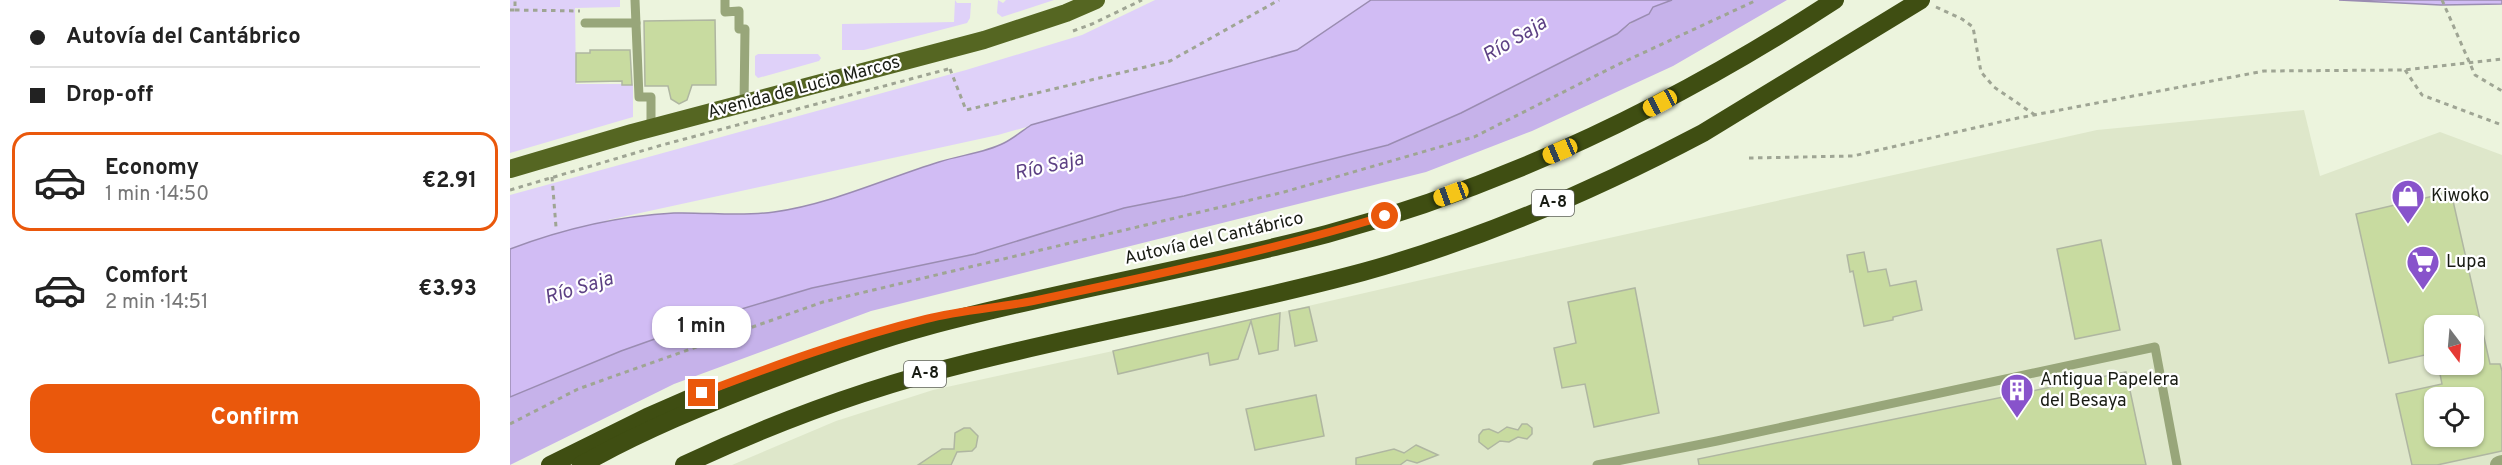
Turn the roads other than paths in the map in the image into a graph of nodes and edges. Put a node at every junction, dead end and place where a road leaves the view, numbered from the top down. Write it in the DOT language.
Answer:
graph roads {
  1 [pos="635,0"];
  2 [pos="724,0"];
  3 [pos="1096,0"];
  4 [pos="1835,0"];
  5 [pos="1927,1"];
  6 [pos="585,23"];
  7 [pos="636,23"];
  8 [pos="744,104"];
  9 [pos="651,128"];
  10 [pos="510,169"];
  11 [pos="1029,301"];
  12 [pos="725,446"];
  13 [pos="550,465"];
  14 [pos="580,465"];
  15 [pos="684,465"];
  16 [pos="689,465"];
  17 [pos="1597,465"];
  18 [pos="2177,465"];
  1 -- 7 [label="lane"];
  2 -- 8 [label="lane"];
  3 -- 8 [label="main road, Avenida de Lucio Marcos"];
  4 -- 11 [label="highway, Autovía del Cantábrico / A-8"];
  5 -- 12 [label="highway, A-8"];
  6 -- 7 [label="lane"];
  7 -- 9 [label="lane"];
  8 -- 9 [label="main road, Avenida de Lucio Marcos"];
  9 -- 10 [label="main road, Avenida de Lucio Marcos"];
  11 -- 13 [label="highway"];
  11 -- 14 [label="highway, Autovía del Cantábrico / A-8"];
  12 -- 15 [label="highway, A-8"];
  12 -- 16 [label="highway"];
  17 -- 18 [label="lane"];
}
